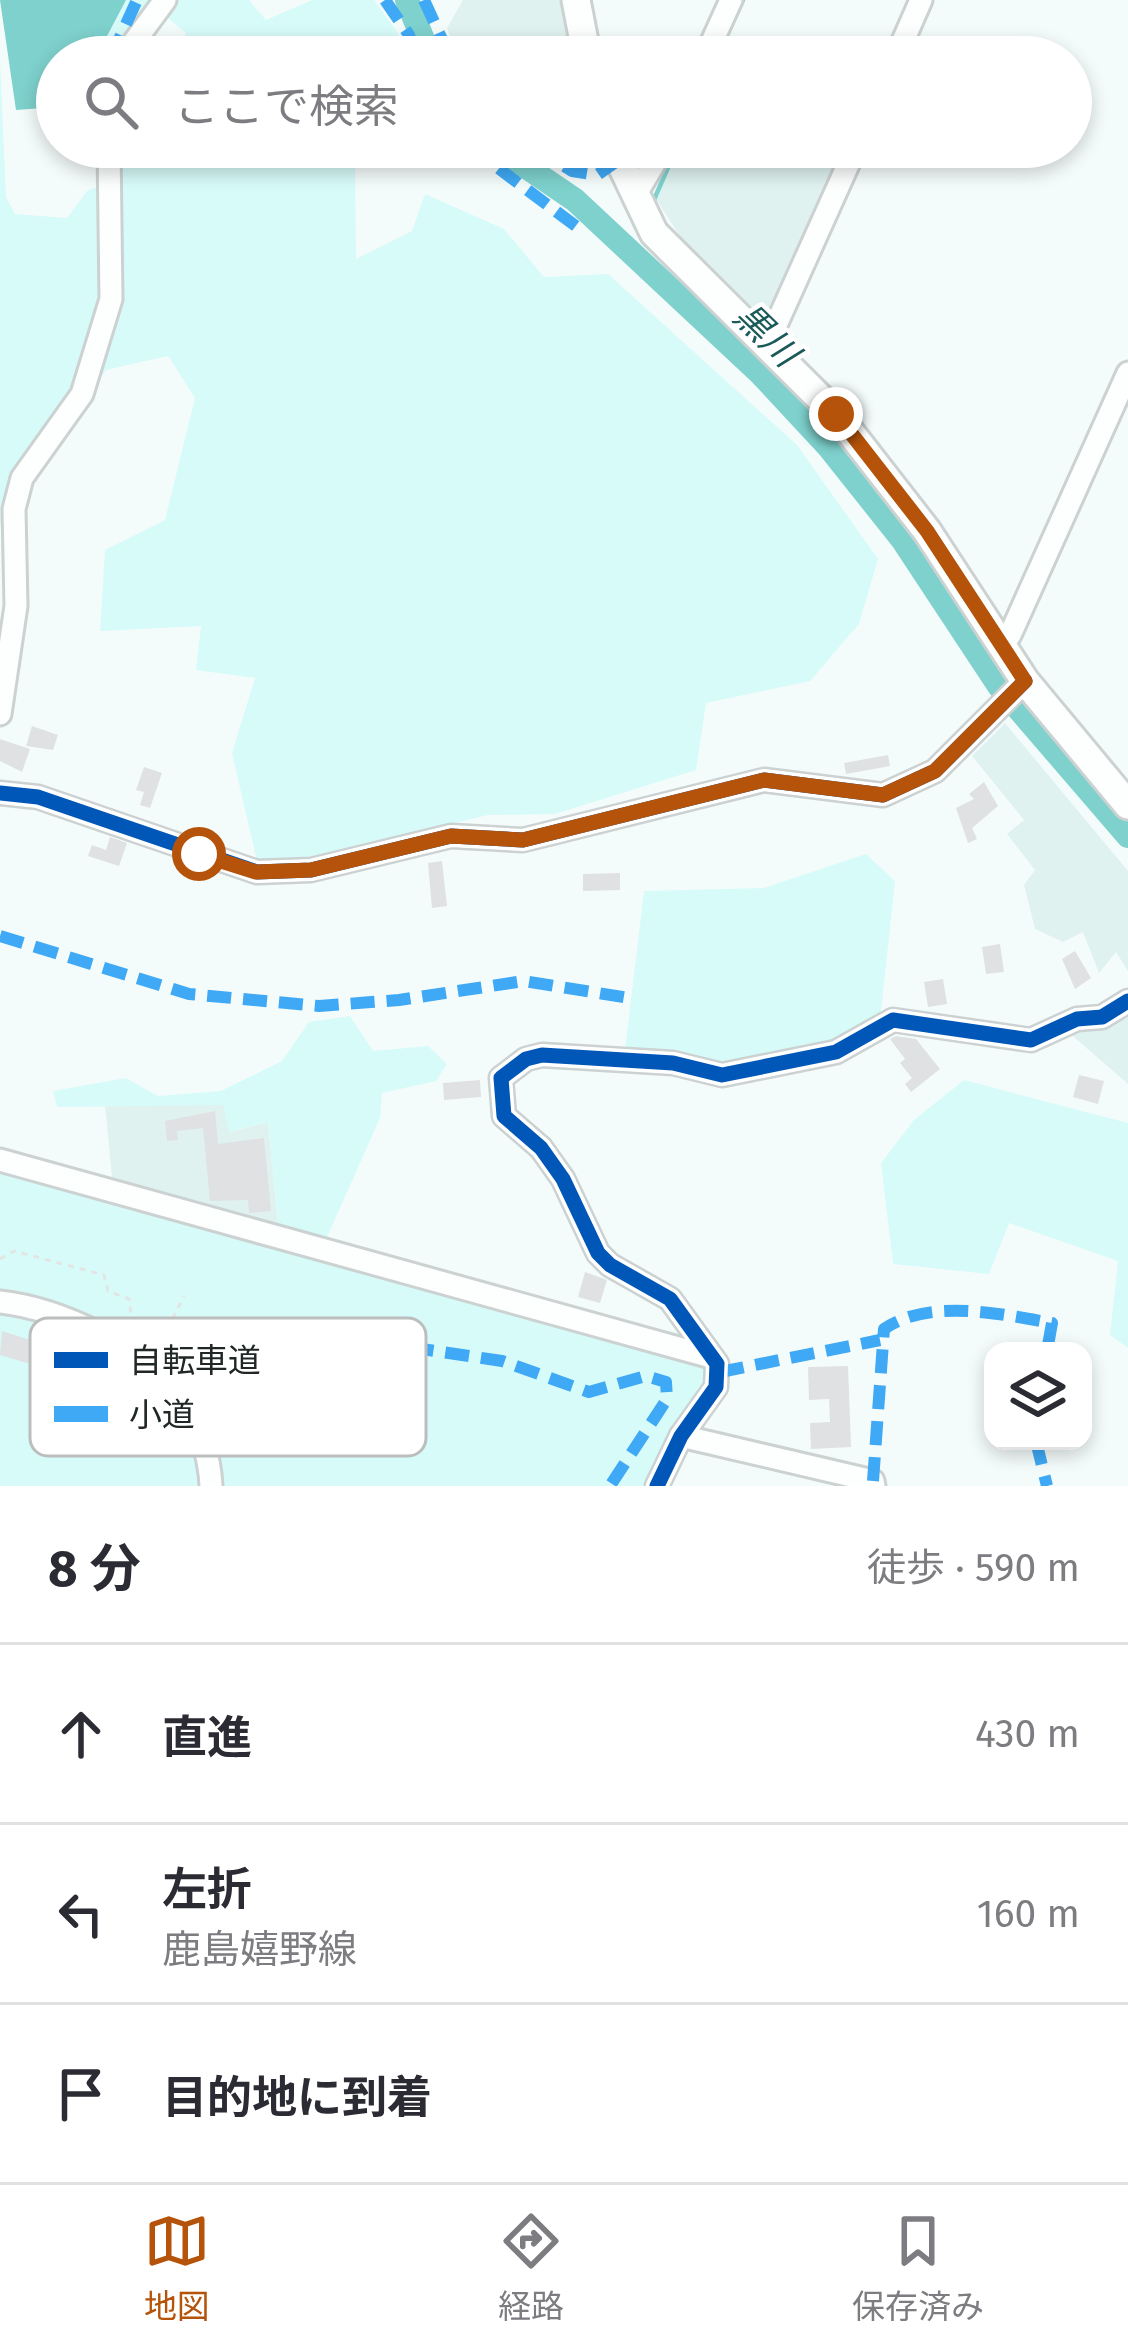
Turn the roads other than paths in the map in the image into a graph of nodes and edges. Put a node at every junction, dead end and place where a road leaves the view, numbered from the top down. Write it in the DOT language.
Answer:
graph roads {
  1 [pos="165,0"];
  2 [pos="576,0"];
  3 [pos="730,0"];
  4 [pos="921,0"];
  5 [pos="138,36"];
  6 [pos="583,36"];
  7 [pos="714,36"];
  8 [pos="905,36"];
  9 [pos="109,168"];
  10 [pos="622,168"];
  11 [pos="651,168"];
  12 [pos="847,168"];
  13 [pos="634,197"];
  14 [pos="767,345"];
  15 [pos="1128,373"];
  16 [pos="1000,641"];
  17 [pos="1025,681"];
  18 [pos="0,714"];
  19 [pos="0,794"];
  20 [pos="1128,805"];
  21 [pos="1128,1001"];
  22 [pos="0,1160"];
  23 [pos="0,1302"];
  24 [pos="58,1318"];
  25 [pos="711,1357"];
  26 [pos="681,1436"];
  27 [pos="207,1456"];
  28 [pos="211,1486"];
  29 [pos="658,1486"];
  30 [pos="874,1486"];
  1 -- 5 [label="street"];
  2 -- 6 [label="main road"];
  3 -- 7 [label="street"];
  4 -- 8 [label="street"];
  9 -- 18 [label="street"];
  10 -- 13 [label="main road"];
  11 -- 13 [label="street"];
  12 -- 14 [label="street"];
  13 -- 14 [label="main road"];
  14 -- 16 [label="main road"];
  15 -- 16 [label="street"];
  16 -- 17 [label="main road"];
  17 -- 19 [label="street"];
  17 -- 20 [label="main road"];
  21 -- 25 [label="street"];
  22 -- 25 [label="street"];
  23 -- 24 [label="street"];
  25 -- 26 [label="street"];
  26 -- 29 [label="street"];
  26 -- 30 [label="street"];
  27 -- 28 [label="street"];
}
